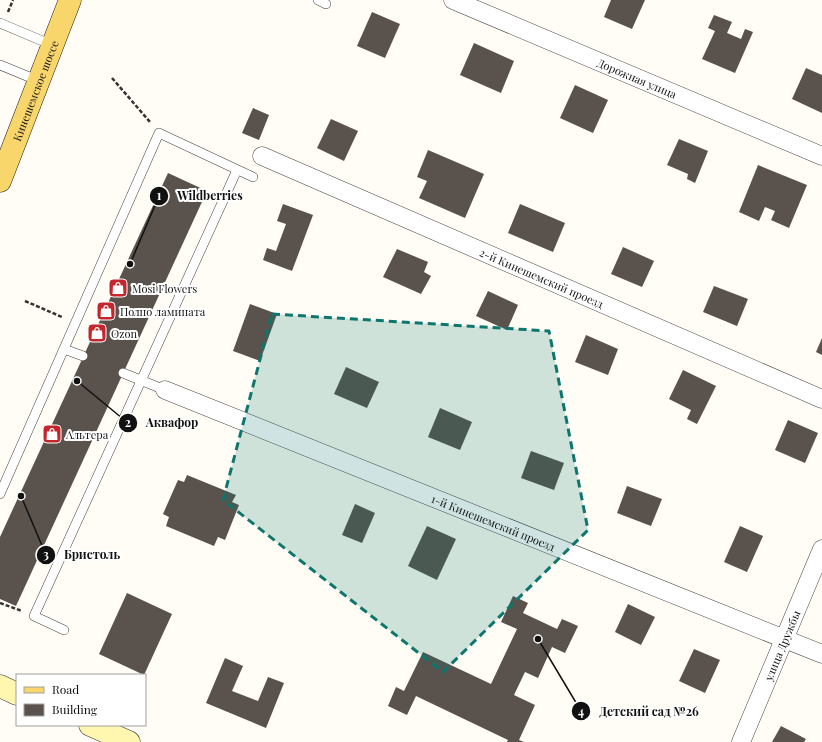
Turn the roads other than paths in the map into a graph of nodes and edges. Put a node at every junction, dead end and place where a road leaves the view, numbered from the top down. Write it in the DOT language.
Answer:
graph roads {
  1 [pos="70,0"];
  2 [pos="453,0"];
  3 [pos="0,23"];
  4 [pos="52,45"];
  5 [pos="0,65"];
  6 [pos="39,81"];
  7 [pos="262,156"];
  8 [pos="822,156"];
  9 [pos="237,170"];
  10 [pos="253,177"];
  11 [pos="0,181"];
  12 [pos="64,349"];
  13 [pos="83,356"];
  14 [pos="123,373"];
  15 [pos="142,380"];
  16 [pos="165,390"];
  17 [pos="822,399"];
  18 [pos="0,494"];
  19 [pos="822,549"];
  20 [pos="64,630"];
  21 [pos="784,638"];
  22 [pos="822,654"];
  23 [pos="0,686"];
  24 [pos="16,694"];
  25 [pos="92,726"];
  26 [pos="129,742"];
  27 [pos="741,742"];
  1 -- 4 [label="main road, Кинешемское шоссе"];
  2 -- 8 [label="street, Дорожная улица"];
  3 -- 4 [label="lane"];
  4 -- 6 [label="main road, Кинешемское шоссе"];
  5 -- 6 [label="lane"];
  6 -- 11 [label="main road, Кинешемское шоссе"];
  7 -- 17 [label="street, 2-й Кинешемский проезд"];
  9 -- 10 [label="lane"];
  9 -- 12 [label="lane"];
  9 -- 15 [label="lane"];
  12 -- 13 [label="lane"];
  12 -- 18 [label="lane"];
  14 -- 15 [label="lane"];
  15 -- 16 [label="lane"];
  15 -- 20 [label="lane"];
  16 -- 21 [label="street, 1-й Кинешемский проезд"];
  19 -- 21 [label="street, улица Дружбы"];
  21 -- 22 [label="street, 1-й Кинешемский проезд"];
  21 -- 27 [label="street, улица Дружбы"];
  23 -- 24 [label="main road"];
  25 -- 26 [label="main road"];
}
